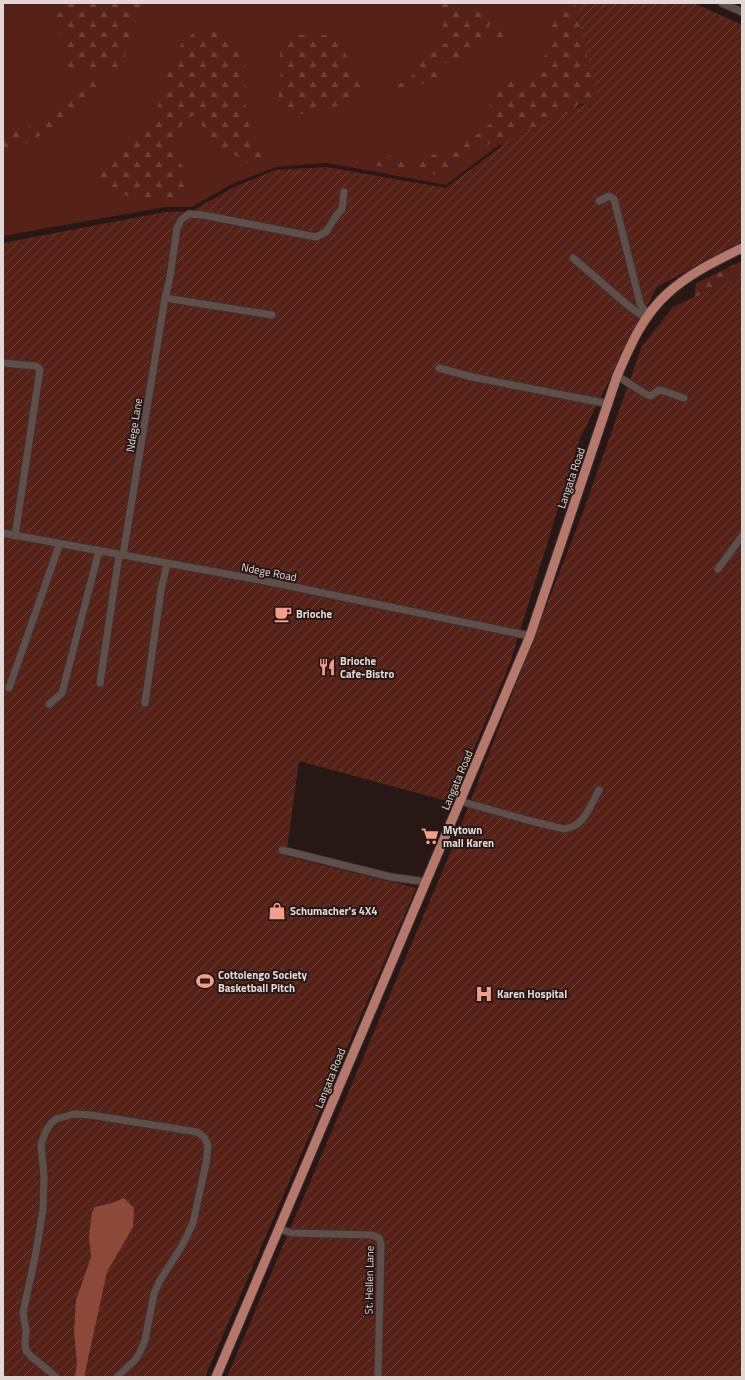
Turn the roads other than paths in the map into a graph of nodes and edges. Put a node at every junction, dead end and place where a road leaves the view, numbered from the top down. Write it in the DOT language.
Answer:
graph roads {
  1 [pos="722,3"];
  2 [pos="742,12"];
  3 [pos="344,192"];
  4 [pos="599,201"];
  5 [pos="742,248"];
  6 [pos="573,258"];
  7 [pos="165,298"];
  8 [pos="272,315"];
  9 [pos="648,317"];
  10 [pos="3,363"];
  11 [pos="439,368"];
  12 [pos="617,376"];
  13 [pos="684,398"];
  14 [pos="609,404"];
  15 [pos="3,533"];
  16 [pos="15,536"];
  17 [pos="742,536"];
  18 [pos="60,543"];
  19 [pos="99,551"];
  20 [pos="121,555"];
  21 [pos="168,564"];
  22 [pos="718,568"];
  23 [pos="530,636"];
  24 [pos="100,683"];
  25 [pos="9,688"];
  26 [pos="145,703"];
  27 [pos="49,704"];
  28 [pos="599,790"];
  29 [pos="460,801"];
  30 [pos="282,850"];
  31 [pos="426,882"];
  32 [pos="279,1229"];
  33 [pos="56,1377"];
  34 [pos="117,1377"];
  35 [pos="216,1377"];
  36 [pos="378,1377"];
  1 -- 2 [label="street"];
  3 -- 7 [label="street, Ndege Lane"];
  4 -- 9 [label="street"];
  5 -- 9 [label="main road, Langata Road"];
  6 -- 9 [label="street"];
  7 -- 8 [label="street"];
  7 -- 20 [label="street, Ndege Lane"];
  9 -- 12 [label="main road, Langata Road"];
  10 -- 16 [label="street"];
  11 -- 14 [label="street"];
  12 -- 13 [label="street"];
  12 -- 14 [label="main road, Langata Road"];
  14 -- 23 [label="main road, Langata Road"];
  15 -- 16 [label="street, Ndege Road"];
  16 -- 18 [label="street, Ndege Road"];
  17 -- 22 [label="street"];
  18 -- 19 [label="street, Ndege Road"];
  18 -- 25 [label="street"];
  19 -- 20 [label="street, Ndege Road"];
  19 -- 27 [label="street"];
  20 -- 21 [label="street, Ndege Road"];
  20 -- 24 [label="street, Ndege Lane"];
  21 -- 23 [label="street, Ndege Road"];
  21 -- 26 [label="street"];
  23 -- 29 [label="main road, Langata Road"];
  28 -- 29 [label="street"];
  29 -- 31 [label="main road, Langata Road"];
  30 -- 31 [label="street"];
  31 -- 32 [label="main road, Langata Road"];
  32 -- 35 [label="main road, Langata Road"];
  32 -- 36 [label="street, St. Hellen Lane"];
  33 -- 34 [label="street"];
}
